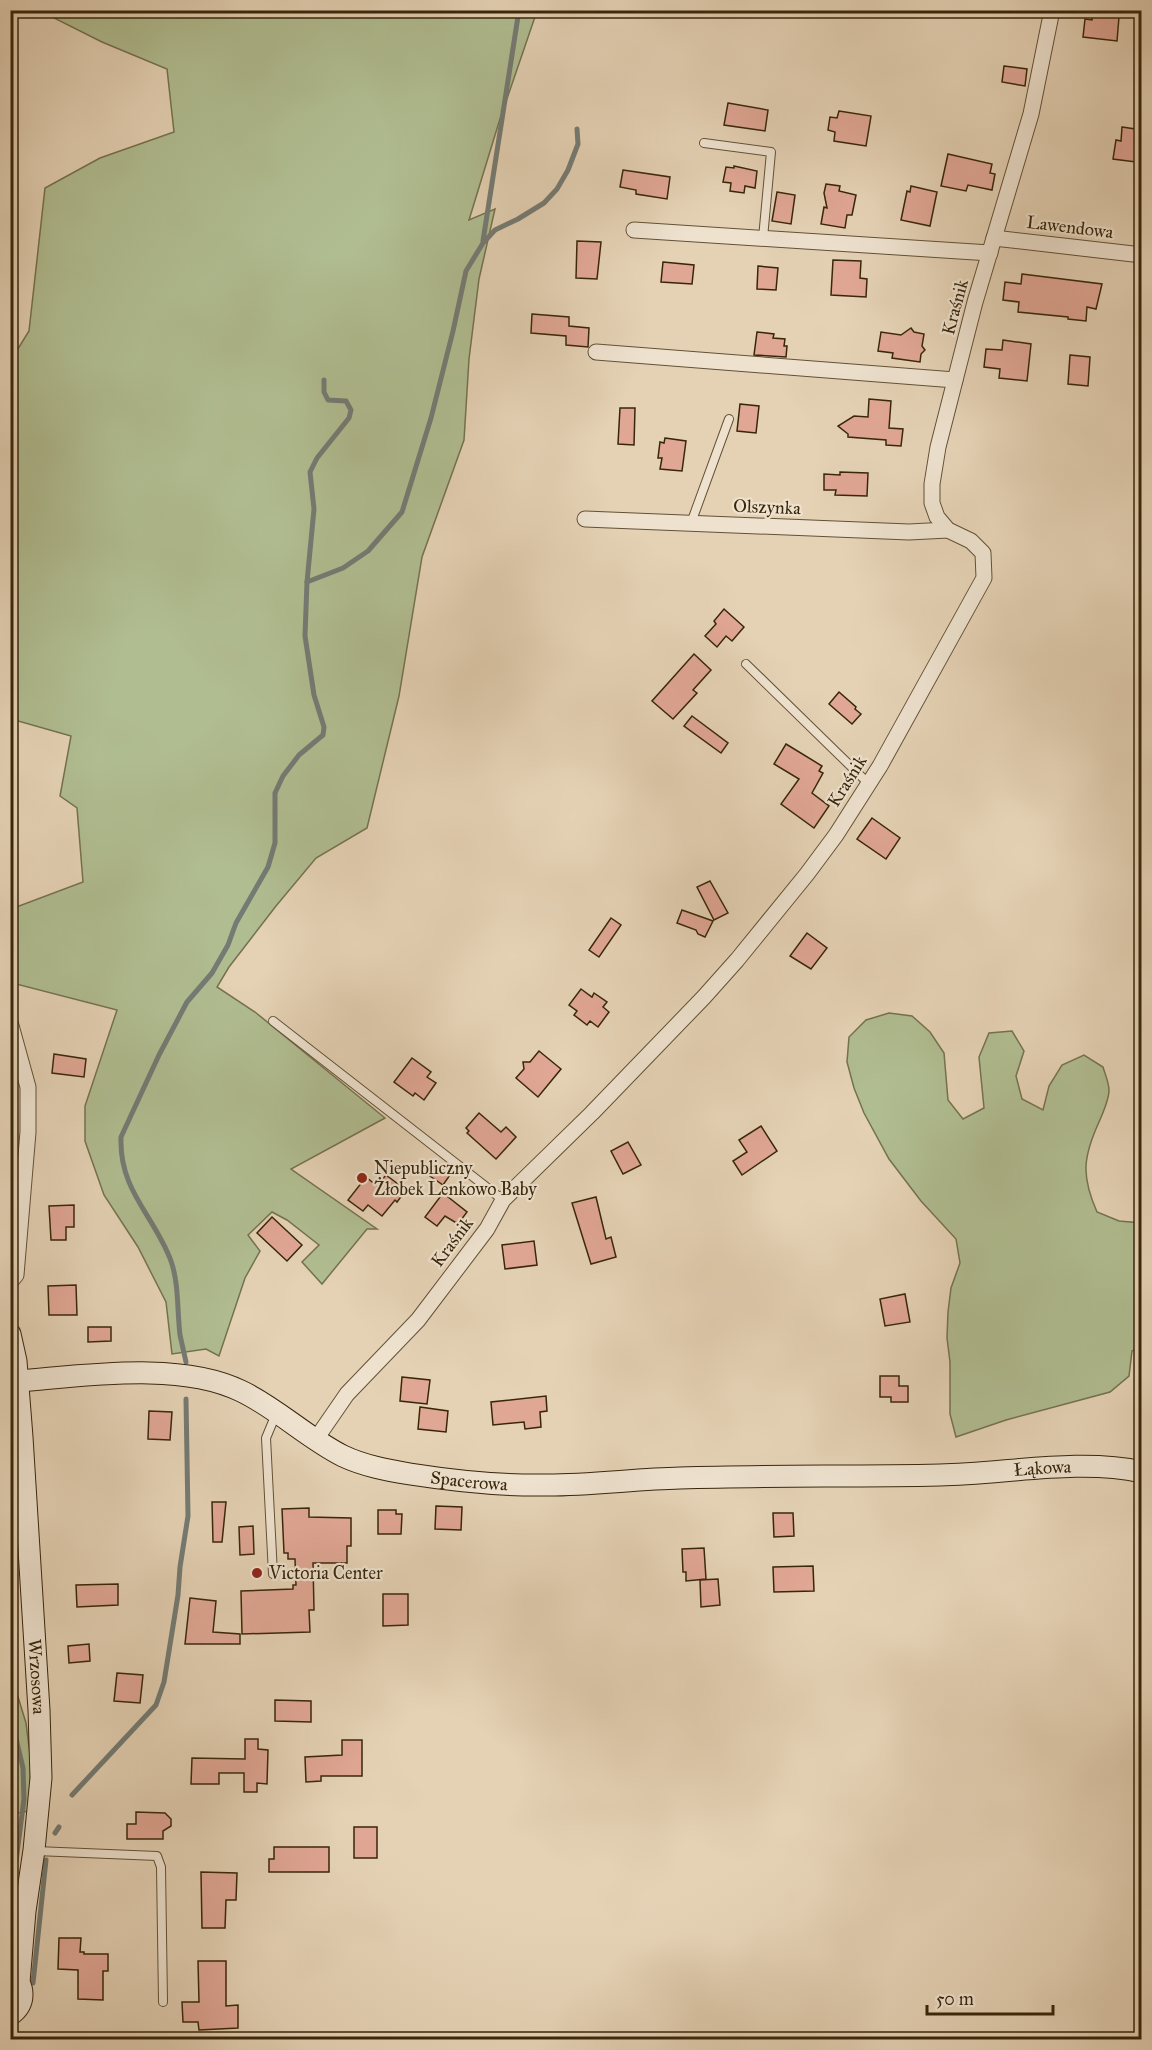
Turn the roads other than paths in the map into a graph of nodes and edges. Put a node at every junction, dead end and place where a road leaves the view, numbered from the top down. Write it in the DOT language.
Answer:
graph roads {
  1 [pos="1052,10"];
  2 [pos="704,143"];
  3 [pos="634,230"];
  4 [pos="763,238"];
  5 [pos="992,245"];
  6 [pos="1142,255"];
  7 [pos="596,352"];
  8 [pos="956,380"];
  9 [pos="729,419"];
  10 [pos="585,519"];
  11 [pos="691,523"];
  12 [pos="948,530"];
  13 [pos="746,664"];
  14 [pos="869,784"];
  15 [pos="273,1021"];
  16 [pos="10,1022"];
  17 [pos="503,1200"];
  18 [pos="10,1282"];
  19 [pos="10,1334"];
  20 [pos="18,1381"];
  21 [pos="277,1413"];
  22 [pos="316,1439"];
  23 [pos="1142,1472"];
  24 [pos="942,1475"];
  25 [pos="273,1574"];
  26 [pos="34,1851"];
  27 [pos="25,1911"];
  28 [pos="10,1935"];
  29 [pos="15,1978"];
  30 [pos="163,2002"];
  31 [pos="10,2015"];
  1 -- 5 [label="street, Kraśnik"];
  2 -- 4 [label="lane"];
  3 -- 4 [label="street, Lawendowa"];
  4 -- 5 [label="street, Lawendowa"];
  5 -- 6 [label="street, Lawendowa"];
  5 -- 8 [label="street, Kraśnik"];
  7 -- 8 [label="street"];
  8 -- 12 [label="street, Kraśnik"];
  9 -- 11 [label="lane"];
  10 -- 11 [label="street, Olszynka"];
  11 -- 12 [label="street, Olszynka"];
  12 -- 14 [label="street, Kraśnik"];
  13 -- 14 [label="lane"];
  14 -- 17 [label="street, Kraśnik"];
  15 -- 17 [label="lane"];
  16 -- 18 [label="street"];
  17 -- 22 [label="street, Kraśnik"];
  19 -- 20 [label="street, Wrzosowa"];
  20 -- 21 [label="street, Spacerowa"];
  20 -- 26 [label="street, Wrzosowa"];
  21 -- 22 [label="street, Spacerowa"];
  21 -- 25 [label="lane"];
  22 -- 24 [label="street, Spacerowa"];
  23 -- 24 [label="street, Łąkowa"];
  26 -- 27 [label="street, Wrzosowa"];
  26 -- 30 [label="lane"];
  27 -- 28 [label="street, Wrzosowa"];
  27 -- 29 [label="street, Wrzosowa"];
  29 -- 31 [label="street, Wrzosowa"];
}
